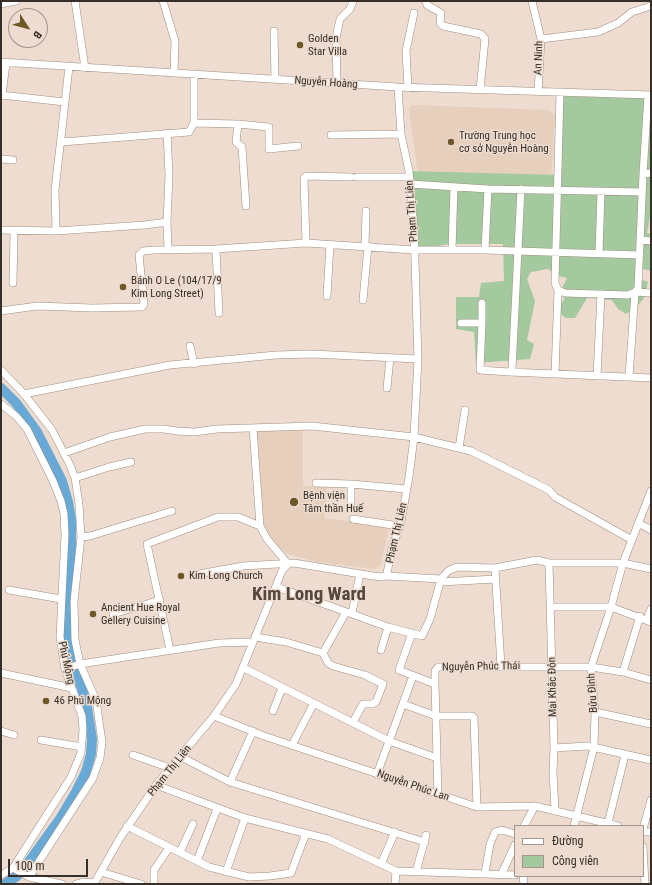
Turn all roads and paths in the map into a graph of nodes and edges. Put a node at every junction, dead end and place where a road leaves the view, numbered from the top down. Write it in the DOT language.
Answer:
graph roads {
  1 [pos="16,1"];
  2 [pos="75,1"];
  3 [pos="163,1"];
  4 [pos="353,1"];
  5 [pos="426,1"];
  6 [pos="532,1"];
  7 [pos="1,4"];
  8 [pos="651,6"];
  9 [pos="414,14"];
  10 [pos="274,31"];
  11 [pos="541,39"];
  12 [pos="4,62"];
  13 [pos="68,66"];
  14 [pos="85,68"];
  15 [pos="174,73"];
  16 [pos="194,74"];
  17 [pos="275,79"];
  18 [pos="338,83"];
  19 [pos="398,87"];
  20 [pos="408,88"];
  21 [pos="480,90"];
  22 [pos="538,92"];
  23 [pos="560,92"];
  24 [pos="650,95"];
  25 [pos="2,96"];
  26 [pos="65,102"];
  27 [pos="194,123"];
  28 [pos="238,124"];
  29 [pos="167,133"];
  30 [pos="401,134"];
  31 [pos="331,135"];
  32 [pos="62,142"];
  33 [pos="298,146"];
  34 [pos="1,159"];
  35 [pos="13,160"];
  36 [pos="651,173"];
  37 [pos="643,174"];
  38 [pos="409,180"];
  39 [pos="454,187"];
  40 [pos="488,189"];
  41 [pos="521,189"];
  42 [pos="557,189"];
  43 [pos="601,192"];
  44 [pos="642,192"];
  45 [pos="246,206"];
  46 [pos="366,211"];
  47 [pos="167,222"];
  48 [pos="1,230"];
  49 [pos="14,231"];
  50 [pos="56,231"];
  51 [pos="641,240"];
  52 [pos="651,241"];
  53 [pos="306,243"];
  54 [pos="330,244"];
  55 [pos="366,246"];
  56 [pos="168,249"];
  57 [pos="216,249"];
  58 [pos="414,250"];
  59 [pos="452,250"];
  60 [pos="485,250"];
  61 [pos="519,252"];
  62 [pos="556,253"];
  63 [pos="599,253"];
  64 [pos="640,255"];
  65 [pos="13,282"];
  66 [pos="558,290"];
  67 [pos="636,292"];
  68 [pos="651,293"];
  69 [pos="602,294"];
  70 [pos="327,296"];
  71 [pos="363,300"];
  72 [pos="482,302"];
  73 [pos="1,311"];
  74 [pos="219,313"];
  75 [pos="461,323"];
  76 [pos="482,324"];
  77 [pos="190,346"];
  78 [pos="390,358"];
  79 [pos="418,358"];
  80 [pos="194,364"];
  81 [pos="1,370"];
  82 [pos="509,372"];
  83 [pos="555,374"];
  84 [pos="597,376"];
  85 [pos="629,377"];
  86 [pos="651,378"];
  87 [pos="387,388"];
  88 [pos="24,394"];
  89 [pos="1,404"];
  90 [pos="465,410"];
  91 [pos="253,428"];
  92 [pos="414,437"];
  93 [pos="459,448"];
  94 [pos="64,453"];
  95 [pos="131,462"];
  96 [pos="75,478"];
  97 [pos="316,483"];
  98 [pos="351,484"];
  99 [pos="406,489"];
  100 [pos="651,491"];
  101 [pos="351,508"];
  102 [pos="172,511"];
  103 [pos="353,519"];
  104 [pos="638,523"];
  105 [pos="260,526"];
  106 [pos="399,526"];
  107 [pos="651,530"];
  108 [pos="81,537"];
  109 [pos="632,540"];
  110 [pos="549,563"];
  111 [pos="623,563"];
  112 [pos="288,564"];
  113 [pos="495,568"];
  114 [pos="651,569"];
  115 [pos="199,574"];
  116 [pos="360,574"];
  117 [pos="386,576"];
  118 [pos="496,579"];
  119 [pos="441,581"];
  120 [pos="277,587"];
  121 [pos="9,590"];
  122 [pos="61,599"];
  123 [pos="160,600"];
  124 [pos="551,607"];
  125 [pos="611,607"];
  126 [pos="651,609"];
  127 [pos="349,613"];
  128 [pos="113,614"];
  129 [pos="646,619"];
  130 [pos="388,627"];
  131 [pos="412,633"];
  132 [pos="254,640"];
  133 [pos="170,650"];
  134 [pos="381,650"];
  135 [pos="323,653"];
  136 [pos="79,665"];
  137 [pos="501,666"];
  138 [pos="553,667"];
  139 [pos="591,667"];
  140 [pos="68,668"];
  141 [pos="244,668"];
  142 [pos="623,672"];
  143 [pos="1,673"];
  144 [pos="413,676"];
  145 [pos="651,680"];
  146 [pos="435,684"];
  147 [pos="72,688"];
  148 [pos="282,688"];
  149 [pos="314,703"];
  150 [pos="403,704"];
  151 [pos="273,712"];
  152 [pos="595,712"];
  153 [pos="214,716"];
  154 [pos="436,716"];
  155 [pos="353,722"];
  156 [pos="651,724"];
  157 [pos="1,731"];
  158 [pos="253,731"];
  159 [pos="14,735"];
  160 [pos="41,740"];
  161 [pos="389,741"];
  162 [pos="292,745"];
  163 [pos="82,747"];
  164 [pos="594,747"];
  165 [pos="554,748"];
  166 [pos="133,755"];
  167 [pos="625,755"];
  168 [pos="181,756"];
  169 [pos="437,758"];
  170 [pos="651,760"];
  171 [pos="170,768"];
  172 [pos="377,774"];
  173 [pos="230,782"];
  174 [pos="156,784"];
  175 [pos="438,795"];
  176 [pos="651,800"];
  177 [pos="535,806"];
  178 [pos="477,807"];
  179 [pos="217,809"];
  180 [pos="555,811"];
  181 [pos="649,812"];
  182 [pos="577,816"];
  183 [pos="245,818"];
  184 [pos="608,823"];
  185 [pos="193,824"];
  186 [pos="525,825"];
  187 [pos="574,825"];
  188 [pos="615,825"];
  189 [pos="127,826"];
  190 [pos="644,826"];
  191 [pos="395,832"];
  192 [pos="306,833"];
  193 [pos="514,834"];
  194 [pos="514,847"];
  195 [pos="169,848"];
  196 [pos="180,852"];
  197 [pos="197,861"];
  198 [pos="381,864"];
  199 [pos="644,864"];
  200 [pos="14,868"];
  201 [pos="396,871"];
  202 [pos="101,872"];
  203 [pos="226,872"];
  204 [pos="416,872"];
  205 [pos="485,873"];
  206 [pos="502,873"];
  207 [pos="1,875"];
  208 [pos="514,875"];
  209 [pos="29,877"];
  210 [pos="255,880"];
  211 [pos="270,880"];
  212 [pos="95,883"];
  213 [pos="62,884"];
  214 [pos="76,884"];
  215 [pos="141,884"];
  216 [pos="154,884"];
  217 [pos="395,884"];
  218 [pos="645,884"];
  1 -- 7 [label="street"];
  2 -- 14 [label="street"];
  3 -- 15 [label="street"];
  4 -- 18 [label="street"];
  5 -- 21 [label="street"];
  6 -- 11 [label="street, An Ninh"];
  8 -- 11 [label="street"];
  9 -- 20 [label="street"];
  10 -- 17 [label="street"];
  11 -- 22 [label="street, An Ninh"];
  12 -- 13 [label="street, Nguyễn Hoàng"];
  12 -- 25 [label="street"];
  13 -- 14 [label="street, Nguyễn Hoàng"];
  13 -- 26 [label="street"];
  14 -- 15 [label="street, Nguyễn Hoàng"];
  15 -- 16 [label="street, Nguyễn Hoàng"];
  16 -- 17 [label="street, Nguyễn Hoàng"];
  16 -- 27 [label="street"];
  17 -- 18 [label="street, Nguyễn Hoàng"];
  18 -- 19 [label="street, Nguyễn Hoàng"];
  19 -- 20 [label="street, Nguyễn Hoàng"];
  19 -- 30 [label="street, Phạm Thị Liên"];
  20 -- 21 [label="street, Nguyễn Hoàng"];
  21 -- 22 [label="street, Nguyễn Hoàng"];
  22 -- 23 [label="street, Nguyễn Hoàng"];
  23 -- 24 [label="street, Nguyễn Hoàng"];
  23 -- 42 [label="street"];
  24 -- 37 [label="street"];
  25 -- 26 [label="street"];
  26 -- 32 [label="street"];
  27 -- 28 [label="street"];
  27 -- 29 [label="street"];
  28 -- 33 [label="street"];
  28 -- 45 [label="street"];
  29 -- 32 [label="street"];
  29 -- 47 [label="street"];
  30 -- 31 [label="street"];
  30 -- 38 [label="street, Phạm Thị Liên"];
  32 -- 50 [label="street"];
  34 -- 35 [label="street"];
  36 -- 37 [label="street"];
  37 -- 44 [label="street"];
  38 -- 39 [label="street"];
  38 -- 53 [label="street"];
  38 -- 58 [label="street, Phạm Thị Liên"];
  39 -- 40 [label="street"];
  39 -- 59 [label="street"];
  40 -- 41 [label="street"];
  40 -- 60 [label="street"];
  41 -- 42 [label="street"];
  41 -- 61 [label="street"];
  42 -- 43 [label="street"];
  42 -- 62 [label="street"];
  43 -- 44 [label="street"];
  43 -- 63 [label="street"];
  44 -- 51 [label="street"];
  46 -- 55 [label="street"];
  47 -- 50 [label="street"];
  47 -- 56 [label="street"];
  48 -- 49 [label="street"];
  49 -- 50 [label="street"];
  49 -- 65 [label="street"];
  51 -- 52 [label="street"];
  51 -- 64 [label="street"];
  53 -- 54 [label="street"];
  53 -- 57 [label="street"];
  54 -- 55 [label="street"];
  54 -- 70 [label="street"];
  55 -- 58 [label="street"];
  55 -- 71 [label="street"];
  56 -- 57 [label="street"];
  56 -- 73 [label="street"];
  57 -- 74 [label="street"];
  58 -- 59 [label="street"];
  58 -- 79 [label="street, Phạm Thị Liên"];
  59 -- 60 [label="street"];
  60 -- 61 [label="street"];
  61 -- 62 [label="street"];
  61 -- 82 [label="street"];
  62 -- 63 [label="street"];
  62 -- 66 [label="street"];
  63 -- 64 [label="street"];
  64 -- 67 [label="street"];
  66 -- 69 [label="street"];
  66 -- 83 [label="street"];
  67 -- 68 [label="street"];
  67 -- 69 [label="street"];
  67 -- 85 [label="street"];
  69 -- 84 [label="street"];
  72 -- 76 [label="street"];
  75 -- 76 [label="street"];
  76 -- 82 [label="street"];
  77 -- 80 [label="street"];
  78 -- 79 [label="street"];
  78 -- 80 [label="street"];
  78 -- 87 [label="street"];
  79 -- 92 [label="street, Phạm Thị Liên"];
  80 -- 88 [label="street"];
  81 -- 88 [label="street"];
  82 -- 83 [label="street"];
  83 -- 84 [label="street"];
  84 -- 85 [label="street"];
  85 -- 86 [label="street"];
  88 -- 94 [label="street"];
  89 -- 122 [label="street, Phú Mộng"];
  90 -- 93 [label="street"];
  91 -- 92 [label="street"];
  91 -- 94 [label="street"];
  91 -- 105 [label="street"];
  92 -- 93 [label="street"];
  92 -- 99 [label="street, Phạm Thị Liên"];
  93 -- 109 [label="street"];
  94 -- 96 [label="street"];
  95 -- 96 [label="street"];
  96 -- 108 [label="street"];
  97 -- 98 [label="street"];
  98 -- 99 [label="street"];
  98 -- 101 [label="street"];
  99 -- 106 [label="street, Phạm Thị Liên"];
  100 -- 104 [label="street, Bửu Đình"];
  102 -- 108 [label="street"];
  103 -- 106 [label="street"];
  104 -- 107 [label="street"];
  104 -- 109 [label="street, Bửu Đình"];
  105 -- 112 [label="street"];
  105 -- 123 [label="street"];
  106 -- 117 [label="street, Phạm Thị Liên"];
  108 -- 136 [label="street"];
  109 -- 111 [label="street, Bửu Đình"];
  110 -- 111 [label="street"];
  110 -- 113 [label="street"];
  110 -- 124 [label="street, Mai Khắc Đôn"];
  111 -- 114 [label="street"];
  111 -- 125 [label="street, Bửu Đình"];
  112 -- 115 [label="street"];
  112 -- 116 [label="street, Phạm Thị Liên"];
  112 -- 120 [label="street, Phạm Thị Liên"];
  113 -- 118 [label="street"];
  113 -- 119 [label="street"];
  116 -- 117 [label="street, Phạm Thị Liên"];
  116 -- 127 [label="street"];
  117 -- 119 [label="street"];
  118 -- 119 [label="street"];
  118 -- 137 [label="street"];
  119 -- 131 [label="street"];
  120 -- 127 [label="street"];
  120 -- 132 [label="street, Phạm Thị Liên"];
  121 -- 122 [label="street"];
  122 -- 140 [label="street, Phú Mộng"];
  123 -- 128 [label="street"];
  123 -- 133 [label="street"];
  124 -- 125 [label="street"];
  124 -- 138 [label="street, Mai Khắc Đôn"];
  125 -- 129 [label="street"];
  125 -- 139 [label="street, Bửu Đình"];
  126 -- 129 [label="street"];
  127 -- 130 [label="street"];
  127 -- 135 [label="street"];
  129 -- 142 [label="street"];
  130 -- 131 [label="street"];
  130 -- 134 [label="street"];
  131 -- 144 [label="street"];
  132 -- 133 [label="street"];
  132 -- 135 [label="street"];
  132 -- 141 [label="street, Phạm Thị Liên"];
  133 -- 136 [label="street"];
  135 -- 155 [label="street"];
  136 -- 140 [label="street"];
  136 -- 209 [label="street"];
  137 -- 138 [label="street, Nguyễn Phúc Thái"];
  137 -- 146 [label="street, Nguyễn Phúc Thái"];
  138 -- 139 [label="street, Nguyễn Phúc Thái"];
  138 -- 165 [label="street, Mai Khắc Đôn"];
  139 -- 142 [label="street, Nguyễn Phúc Thái"];
  139 -- 152 [label="street, Bửu Đình"];
  140 -- 147 [label="street, Phú Mộng"];
  141 -- 148 [label="street"];
  141 -- 153 [label="street, Phạm Thị Liên"];
  142 -- 145 [label="street, Nguyễn Phúc Thái"];
  143 -- 147 [label="street"];
  144 -- 146 [label="street"];
  144 -- 150 [label="street"];
  146 -- 154 [label="street, Nguyễn Phúc Thái"];
  147 -- 163 [label="street, Phú Mộng"];
  148 -- 149 [label="street"];
  148 -- 151 [label="street"];
  149 -- 155 [label="street"];
  149 -- 162 [label="street"];
  150 -- 154 [label="street"];
  150 -- 161 [label="street"];
  152 -- 156 [label="street"];
  152 -- 164 [label="street, Bửu Đình"];
  153 -- 158 [label="street, Nguyễn Phúc Lan"];
  153 -- 168 [label="street, Phạm Thị Liên"];
  154 -- 169 [label="street, Nguyễn Phúc Thái"];
  154 -- 178 [label="street"];
  155 -- 161 [label="street"];
  157 -- 159 [label="street"];
  158 -- 162 [label="street, Nguyễn Phúc Lan"];
  158 -- 173 [label="street"];
  160 -- 163 [label="street"];
  161 -- 169 [label="street"];
  161 -- 172 [label="street"];
  162 -- 172 [label="street, Nguyễn Phúc Lan"];
  163 -- 200 [label="street, Phú Mộng"];
  164 -- 165 [label="street"];
  164 -- 167 [label="street"];
  164 -- 182 [label="street, Bửu Đình"];
  165 -- 180 [label="street, Mai Khắc Đôn"];
  166 -- 171 [label="street"];
  167 -- 170 [label="street"];
  167 -- 184 [label="street"];
  168 -- 171 [label="street, Phạm Thị Liên"];
  168 -- 173 [label="street"];
  169 -- 175 [label="street, Nguyễn Phúc Thái"];
  171 -- 174 [label="street, Phạm Thị Liên"];
  172 -- 175 [label="street, Nguyễn Phúc Lan"];
  173 -- 191 [label="street"];
  174 -- 179 [label="street"];
  174 -- 189 [label="street, Phạm Thị Liên"];
  175 -- 178 [label="street, Nguyễn Phúc Lan"];
  176 -- 181 [label="street"];
  177 -- 178 [label="street, Nguyễn Phúc Lan"];
  177 -- 180 [label="street, Nguyễn Phúc Lan"];
  177 -- 186 [label="street"];
  179 -- 183 [label="street"];
  179 -- 197 [label="street"];
  180 -- 182 [label="street, Nguyễn Phúc Lan"];
  181 -- 190 [label="street"];
  182 -- 184 [label="street, Nguyễn Phúc Lan"];
  182 -- 187 [label="street, Bửu Đình"];
  183 -- 192 [label="street"];
  183 -- 203 [label="street"];
  184 -- 188 [label="street, Nguyễn Phúc Lan"];
  185 -- 196 [label="street"];
  189 -- 195 [label="street"];
  189 -- 202 [label="street, Phạm Thị Liên"];
  191 -- 198 [label="street"];
  191 -- 204 [label="street"];
  192 -- 198 [label="street"];
  192 -- 211 [label="street"];
  193 -- 205 [label="street"];
  194 -- 206 [label="street"];
  195 -- 196 [label="street"];
  195 -- 216 [label="street"];
  196 -- 197 [label="street"];
  197 -- 203 [label="street"];
  198 -- 201 [label="street"];
  199 -- 218 [label="street"];
  200 -- 207 [label="street"];
  200 -- 209 [label="street"];
  201 -- 204 [label="street"];
  201 -- 217 [label="street"];
  202 -- 212 [label="street, Phạm Thị Liên"];
  202 -- 215 [label="street"];
  203 -- 210 [label="street"];
  204 -- 205 [label="street"];
  205 -- 206 [label="street"];
  206 -- 208 [label="street"];
  209 -- 213 [label="street"];
  210 -- 211 [label="street"];
  212 -- 214 [label="street"];
}
